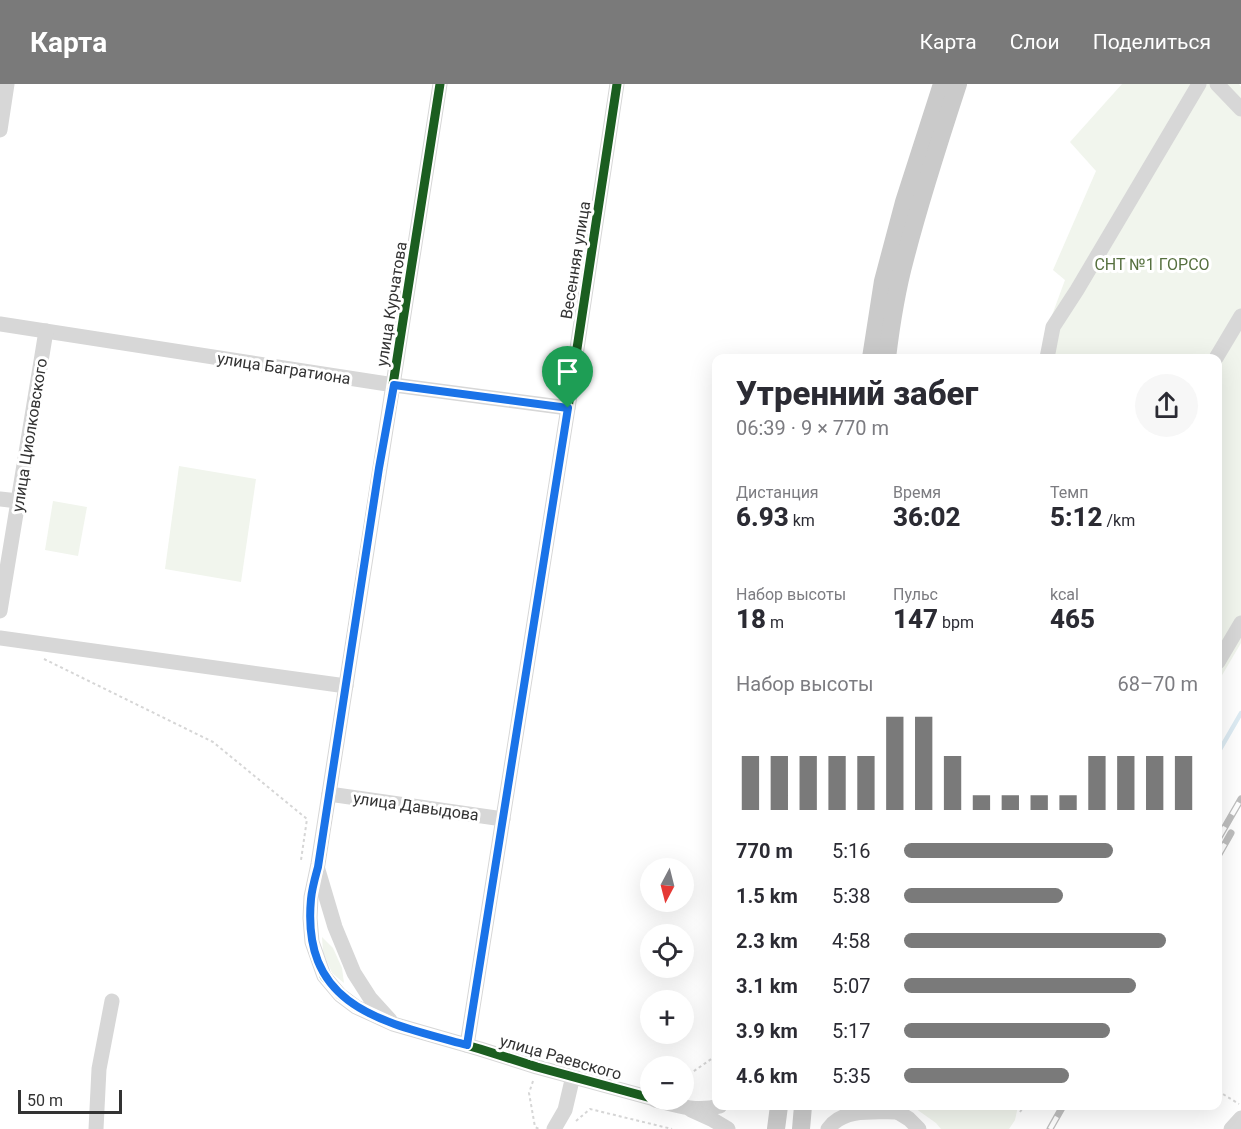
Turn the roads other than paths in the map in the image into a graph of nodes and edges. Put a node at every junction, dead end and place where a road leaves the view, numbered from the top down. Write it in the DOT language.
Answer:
graph roads {
  1 [pos="7,84"];
  2 [pos="440,84"];
  3 [pos="617,84"];
  4 [pos="942,84"];
  5 [pos="958,84"];
  6 [pos="1199,84"];
  7 [pos="1217,84"];
  8 [pos="1241,109"];
  9 [pos="0,130"];
  10 [pos="1241,316"];
  11 [pos="0,324"];
  12 [pos="46,331"];
  13 [pos="872,354"];
  14 [pos="888,354"];
  15 [pos="1048,354"];
  16 [pos="1218,354"];
  17 [pos="394,385"];
  18 [pos="568,408"];
  19 [pos="0,499"];
  20 [pos="18,501"];
  21 [pos="0,611"];
  22 [pos="1241,623"];
  23 [pos="0,638"];
  24 [pos="1222,655"];
  25 [pos="346,686"];
  26 [pos="329,794"];
  27 [pos="503,819"];
  28 [pos="318,867"];
  29 [pos="112,1001"];
  30 [pos="393,1024"];
  31 [pos="467,1045"];
  32 [pos="573,1076"];
  33 [pos="640,1095"];
  34 [pos="694,1108"];
  35 [pos="712,1108"];
  36 [pos="690,1110"];
  37 [pos="778,1110"];
  38 [pos="803,1110"];
  39 [pos="882,1110"];
  40 [pos="894,1110"];
  41 [pos="1241,1118"];
  42 [pos="96,1129"];
  43 [pos="554,1129"];
  44 [pos="728,1129"];
  45 [pos="776,1129"];
  46 [pos="801,1129"];
  47 [pos="828,1129"];
  48 [pos="919,1129"];
  49 [pos="1231,1129"];
  1 -- 9 [label="street"];
  2 -- 17 [label="street, улица Курчатова"];
  3 -- 18 [label="street, Весенняя улица"];
  4 -- 13 [label="main road"];
  5 -- 14 [label="main road"];
  6 -- 15 [label="street"];
  7 -- 8 [label="street"];
  10 -- 16 [label="street"];
  11 -- 12 [label="street, улица Багратиона"];
  12 -- 17 [label="street, улица Багратиона"];
  12 -- 20 [label="street, улица Циолковского"];
  17 -- 18 [label="street, улица Багратиона"];
  17 -- 25 [label="street, улица Курчатова"];
  18 -- 27 [label="street, Весенняя улица"];
  19 -- 20 [label="street"];
  20 -- 21 [label="street, улица Циолковского"];
  22 -- 24 [label="street"];
  23 -- 25 [label="street"];
  25 -- 26 [label="street, улица Курчатова"];
  26 -- 27 [label="street, улица Давыдова"];
  26 -- 28 [label="street, улица Курчатова"];
  27 -- 31 [label="street, Весенняя улица"];
  28 -- 30 [label="street, улица Курчатова"];
  28 -- 30 [label="street, улица Курчатова"];
  29 -- 42 [label="street"];
  30 -- 31 [label="street, улица Раевского"];
  31 -- 32 [label="street, улица Раевского"];
  32 -- 33 [label="street, улица Раевского"];
  32 -- 43 [label="street"];
  34 -- 35 [label="street"];
  36 -- 44 [label="street"];
  37 -- 45 [label="main road"];
  38 -- 46 [label="main road"];
  39 -- 47 [label="street"];
  40 -- 48 [label="street"];
  41 -- 49 [label="street"];
}
